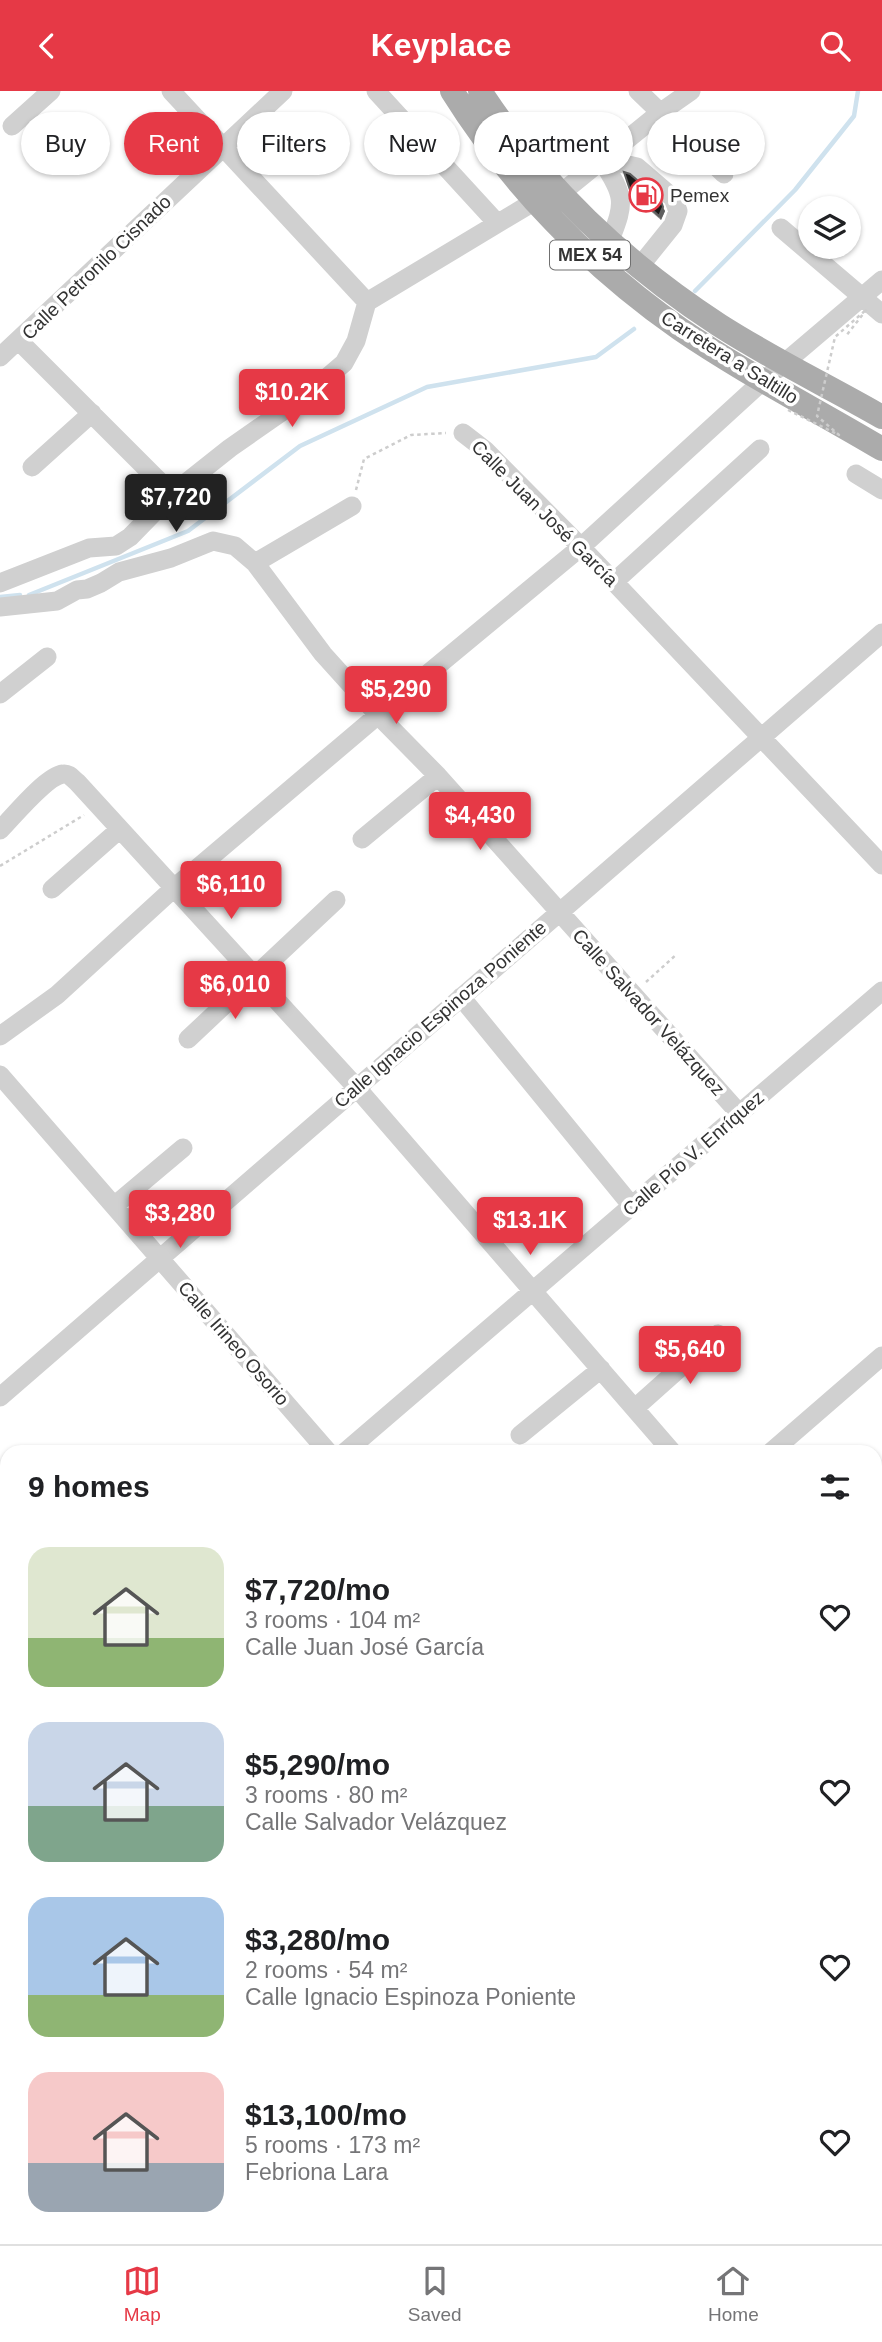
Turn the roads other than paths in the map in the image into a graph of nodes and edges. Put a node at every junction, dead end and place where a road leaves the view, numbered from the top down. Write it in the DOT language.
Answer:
graph roads {
  1 [pos="51,91"];
  2 [pos="171,91"];
  3 [pos="284,91"];
  4 [pos="376,91"];
  5 [pos="452,91"];
  6 [pos="480,91"];
  7 [pos="638,91"];
  8 [pos="691,91"];
  9 [pos="190,112"];
  10 [pos="661,112"];
  11 [pos="647,124"];
  12 [pos="12,126"];
  13 [pos="633,135"];
  14 [pos="223,145"];
  15 [pos="223,147"];
  16 [pos="633,166"];
  17 [pos="192,175"];
  18 [pos="584,175"];
  19 [pos="614,175"];
  20 [pos="560,194"];
  21 [pos="535,201"];
  22 [pos="497,223"];
  23 [pos="781,228"];
  24 [pos="610,240"];
  25 [pos="640,266"];
  26 [pos="882,280"];
  27 [pos="864,296"];
  28 [pos="367,302"];
  29 [pos="882,314"];
  30 [pos="19,341"];
  31 [pos="0,358"];
  32 [pos="784,363"];
  33 [pos="764,381"];
  34 [pos="92,413"];
  35 [pos="882,417"];
  36 [pos="463,433"];
  37 [pos="760,449"];
  38 [pos="882,449"];
  39 [pos="32,467"];
  40 [pos="856,474"];
  41 [pos="882,490"];
  42 [pos="172,494"];
  43 [pos="352,506"];
  44 [pos="116,546"];
  45 [pos="581,547"];
  46 [pos="255,563"];
  47 [pos="118,572"];
  48 [pos="0,583"];
  49 [pos="614,583"];
  50 [pos="0,607"];
  51 [pos="879,641"];
  52 [pos="47,657"];
  53 [pos="0,694"];
  54 [pos="378,715"];
  55 [pos="762,737"];
  56 [pos="438,776"];
  57 [pos="120,829"];
  58 [pos="0,830"];
  59 [pos="362,839"];
  60 [pos="882,865"];
  61 [pos="174,888"];
  62 [pos="52,889"];
  63 [pos="336,900"];
  64 [pos="560,911"];
  65 [pos="254,975"];
  66 [pos="882,991"];
  67 [pos="461,997"];
  68 [pos="0,1036"];
  69 [pos="188,1039"];
  70 [pos="0,1075"];
  71 [pos="356,1087"];
  72 [pos="739,1113"];
  73 [pos="183,1148"];
  74 [pos="631,1205"];
  75 [pos="114,1206"];
  76 [pos="159,1257"];
  77 [pos="533,1291"];
  78 [pos="718,1334"];
  79 [pos="882,1356"];
  80 [pos="601,1369"];
  81 [pos="0,1397"];
  82 [pos="635,1408"];
  83 [pos="520,1435"];
  84 [pos="322,1445"];
  85 [pos="353,1445"];
  86 [pos="666,1445"];
  87 [pos="780,1445"];
  1 -- 12 [label="street"];
  2 -- 9 [label="street"];
  3 -- 14 [label="street, Calle Petronilo Cisnado"];
  4 -- 22 [label="street"];
  5 -- 21 [label="main road, Carretera a Saltillo / MEX 54"];
  6 -- 20 [label="main road, Carretera a Saltillo / MEX 54"];
  7 -- 10 [label="street"];
  8 -- 10 [label="street"];
  11 -- 13 [label="street"];
  15 -- 28 [label="street"];
  16 -- 25 [label="street"];
  17 -- 30 [label="street, Calle Petronilo Cisnado"];
  18 -- 20 [label="street"];
  19 -- 24 [label="street"];
  20 -- 24 [label="main road, Carretera a Saltillo / MEX 54"];
  21 -- 22 [label="street"];
  21 -- 33 [label="main road, Carretera a Saltillo / MEX 54"];
  22 -- 28 [label="street"];
  23 -- 27 [label="street"];
  24 -- 25 [label="main road, Carretera a Saltillo / MEX 54"];
  25 -- 32 [label="main road, Carretera a Saltillo / MEX 54"];
  26 -- 27 [label="street"];
  27 -- 29 [label="street"];
  27 -- 32 [label="street"];
  28 -- 42 [label="street"];
  30 -- 31 [label="street, Calle Petronilo Cisnado"];
  30 -- 34 [label="street"];
  32 -- 33 [label="street"];
  32 -- 35 [label="main road, Carretera a Saltillo / MEX 54"];
  33 -- 38 [label="main road, Carretera a Saltillo / MEX 54"];
  33 -- 45 [label="street"];
  34 -- 39 [label="street"];
  34 -- 42 [label="street"];
  36 -- 45 [label="street, Calle Juan José García"];
  37 -- 49 [label="street"];
  40 -- 41 [label="street"];
  42 -- 44 [label="street"];
  43 -- 46 [label="street"];
  44 -- 47 [label="street"];
  44 -- 48 [label="street"];
  45 -- 49 [label="street, Calle Juan José García"];
  45 -- 54 [label="street"];
  46 -- 47 [label="street"];
  46 -- 54 [label="street, Calle Salvador Velázquez"];
  47 -- 50 [label="street"];
  49 -- 55 [label="street, Calle Juan José García"];
  51 -- 55 [label="street, Calle Ignacio Espinoza Poniente"];
  52 -- 53 [label="street"];
  54 -- 56 [label="street, Calle Salvador Velázquez"];
  54 -- 61 [label="street"];
  55 -- 60 [label="street, Calle Juan José García"];
  55 -- 64 [label="street, Calle Ignacio Espinoza Poniente"];
  56 -- 59 [label="street"];
  56 -- 64 [label="street, Calle Salvador Velázquez"];
  57 -- 58 [label="street"];
  57 -- 61 [label="street"];
  57 -- 62 [label="street"];
  61 -- 65 [label="street"];
  61 -- 68 [label="street"];
  63 -- 65 [label="street"];
  64 -- 67 [label="street, Calle Ignacio Espinoza Poniente"];
  64 -- 72 [label="street, Calle Salvador Velázquez"];
  65 -- 69 [label="street"];
  65 -- 71 [label="street"];
  66 -- 72 [label="street, Calle Pío V. Enríquez"];
  67 -- 71 [label="street, Calle Ignacio Espinoza Poniente"];
  67 -- 74 [label="street"];
  70 -- 75 [label="street, Calle Irineo Osorio"];
  71 -- 76 [label="street, Calle Ignacio Espinoza Poniente"];
  71 -- 77 [label="street"];
  72 -- 74 [label="street, Calle Pío V. Enríquez"];
  73 -- 75 [label="street"];
  74 -- 77 [label="street, Calle Pío V. Enríquez"];
  75 -- 76 [label="street, Calle Irineo Osorio"];
  76 -- 81 [label="street, Calle Ignacio Espinoza Poniente"];
  76 -- 84 [label="street, Calle Irineo Osorio"];
  77 -- 80 [label="street"];
  77 -- 85 [label="street, Calle Pío V. Enríquez"];
  78 -- 82 [label="street"];
  79 -- 87 [label="street"];
  80 -- 82 [label="street"];
  80 -- 83 [label="street"];
  82 -- 86 [label="street"];
}
